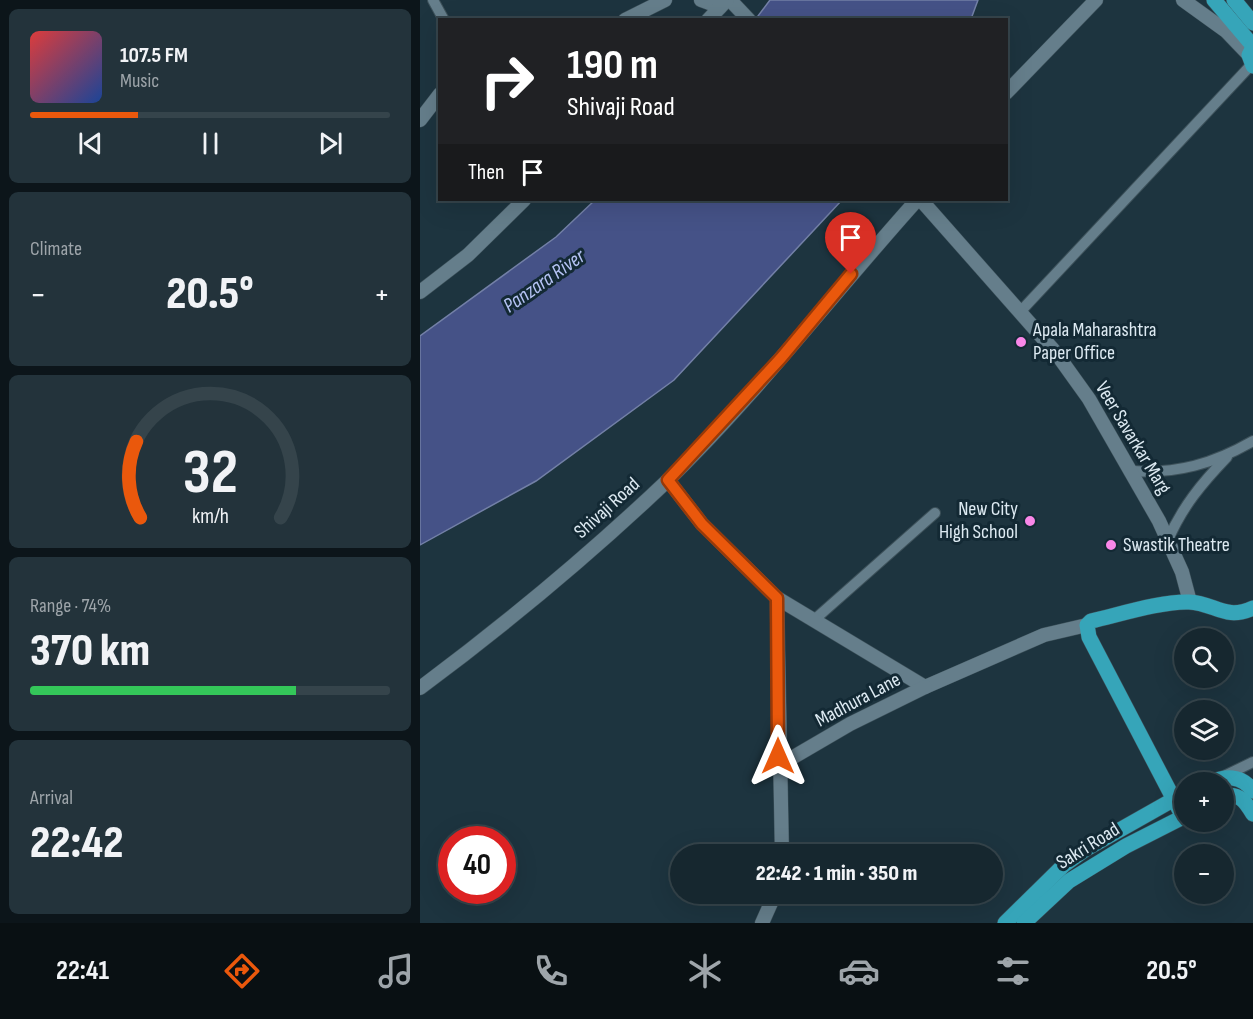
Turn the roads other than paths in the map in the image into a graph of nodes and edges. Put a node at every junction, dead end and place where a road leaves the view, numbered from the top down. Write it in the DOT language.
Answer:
graph roads {
  1 [pos="433,0"];
  2 [pos="665,0"];
  3 [pos="701,0"];
  4 [pos="1096,0"];
  5 [pos="1183,0"];
  6 [pos="1214,0"];
  7 [pos="1233,0"];
  8 [pos="726,2"];
  9 [pos="443,18"];
  10 [pos="629,18"];
  11 [pos="710,18"];
  12 [pos="747,18"];
  13 [pos="1253,23"];
  14 [pos="1252,56"];
  15 [pos="1008,91"];
  16 [pos="438,97"];
  17 [pos="420,120"];
  18 [pos="523,201"];
  19 [pos="918,201"];
  20 [pos="920,201"];
  21 [pos="420,292"];
  22 [pos="1020,312"];
  23 [pos="1253,441"];
  24 [pos="1229,455"];
  25 [pos="1131,471"];
  26 [pos="668,480"];
  27 [pos="935,513"];
  28 [pos="1168,540"];
  29 [pos="777,598"];
  30 [pos="1190,602"];
  31 [pos="1253,608"];
  32 [pos="814,620"];
  33 [pos="1087,625"];
  34 [pos="925,687"];
  35 [pos="420,688"];
  36 [pos="1253,762"];
  37 [pos="778,766"];
  38 [pos="1232,772"];
  39 [pos="1234,778"];
  40 [pos="1174,788"];
  41 [pos="1253,791"];
  42 [pos="1234,795"];
  43 [pos="1174,800"];
  44 [pos="1253,814"];
  45 [pos="1174,821"];
  46 [pos="782,844"];
  47 [pos="771,904"];
  48 [pos="762,923"];
  49 [pos="1005,923"];
  50 [pos="1024,923"];
  1 -- 9 [label="street"];
  2 -- 10 [label="street"];
  3 -- 8 [label="street"];
  4 -- 15 [label="street"];
  5 -- 14 [label="street"];
  6 -- 14 [label="main road"];
  7 -- 13 [label="main road"];
  8 -- 11 [label="street"];
  8 -- 12 [label="street"];
  14 -- 22 [label="street"];
  16 -- 17 [label="street"];
  18 -- 21 [label="street"];
  19 -- 26 [label="street, Shivaji Road"];
  20 -- 22 [label="street, Veer Savarkar Marg"];
  22 -- 25 [label="street, Veer Savarkar Marg"];
  23 -- 24 [label="street"];
  24 -- 25 [label="street"];
  24 -- 28 [label="street"];
  25 -- 28 [label="street, Veer Savarkar Marg"];
  26 -- 29 [label="street"];
  26 -- 35 [label="street, Shivaji Road"];
  27 -- 32 [label="street"];
  28 -- 30 [label="street, Veer Savarkar Marg"];
  29 -- 32 [label="street"];
  29 -- 37 [label="street"];
  30 -- 31 [label="main road"];
  30 -- 33 [label="main road"];
  32 -- 34 [label="street"];
  33 -- 34 [label="street, Madhura Lane"];
  33 -- 40 [label="main road"];
  34 -- 37 [label="street, Madhura Lane"];
  36 -- 38 [label="street"];
  37 -- 46 [label="street"];
  39 -- 41 [label="main road"];
  42 -- 44 [label="main road"];
  43 -- 49 [label="main road"];
  45 -- 50 [label="main road, Sakri Road"];
  47 -- 48 [label="street"];
}
